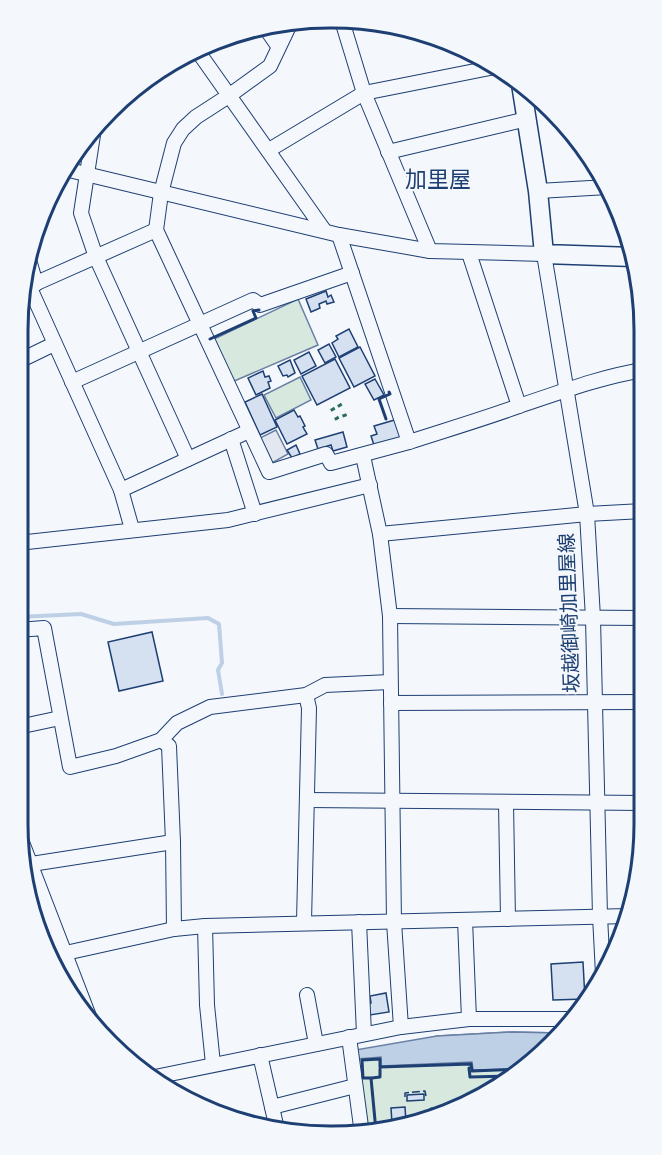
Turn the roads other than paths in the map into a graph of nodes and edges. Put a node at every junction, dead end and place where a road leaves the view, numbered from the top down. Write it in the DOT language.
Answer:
graph roads {
  1 [pos="344,29"];
  2 [pos="286,32"];
  3 [pos="270,35"];
  4 [pos="278,46"];
  5 [pos="203,57"];
  6 [pos="483,69"];
  7 [pos="364,93"];
  8 [pos="230,95"];
  9 [pos="523,98"];
  10 [pos="527,119"];
  11 [pos="91,147"];
  12 [pos="269,150"];
  13 [pos="388,152"];
  14 [pos="74,171"];
  15 [pos="87,174"];
  16 [pos="597,188"];
  17 [pos="538,191"];
  18 [pos="161,193"];
  19 [pos="156,230"];
  20 [pos="324,230"];
  21 [pos="339,235"];
  22 [pos="430,251"];
  23 [pos="469,253"];
  24 [pos="544,254"];
  25 [pos="96,257"];
  26 [pos="624,257"];
  27 [pos="352,273"];
  28 [pos="32,285"];
  29 [pos="31,291"];
  30 [pos="199,324"];
  31 [pos="54,344"];
  32 [pos="139,352"];
  33 [pos="28,357"];
  34 [pos="634,371"];
  35 [pos="72,382"];
  36 [pos="567,389"];
  37 [pos="519,406"];
  38 [pos="249,431"];
  39 [pos="231,439"];
  40 [pos="410,442"];
  41 [pos="363,456"];
  42 [pos="188,459"];
  43 [pos="370,485"];
  44 [pos="121,490"];
  45 [pos="634,511"];
  46 [pos="255,514"];
  47 [pos="587,514"];
  48 [pos="132,529"];
  49 [pos="380,534"];
  50 [pos="28,542"];
  51 [pos="390,616"];
  52 [pos="593,618"];
  53 [pos="634,618"];
  54 [pos="28,629"];
  55 [pos="390,682"];
  56 [pos="306,695"];
  57 [pos="596,702"];
  58 [pos="634,702"];
  59 [pos="392,703"];
  60 [pos="60,718"];
  61 [pos="28,724"];
  62 [pos="161,740"];
  63 [pos="307,801"];
  64 [pos="393,802"];
  65 [pos="506,803"];
  66 [pos="598,803"];
  67 [pos="634,803"];
  68 [pos="173,842"];
  69 [pos="31,864"];
  70 [pos="34,882"];
  71 [pos="600,916"];
  72 [pos="619,916"];
  73 [pos="508,919"];
  74 [pos="465,920"];
  75 [pos="394,921"];
  76 [pos="304,922"];
  77 [pos="359,922"];
  78 [pos="205,926"];
  79 [pos="174,929"];
  80 [pos="56,949"];
  81 [pos="58,955"];
  82 [pos="602,958"];
  83 [pos="307,995"];
  84 [pos="468,1018"];
  85 [pos="562,1019"];
  86 [pos="401,1027"];
  87 [pos="364,1034"];
  88 [pos="349,1037"];
  89 [pos="316,1044"];
  90 [pos="260,1055"];
  91 [pos="213,1064"];
  92 [pos="162,1075"];
  93 [pos="355,1086"];
  94 [pos="272,1107"];
  95 [pos="276,1122"];
  96 [pos="361,1125"];
  1 -- 7 [label="street"];
  2 -- 4 [label="street"];
  3 -- 4 [label="street"];
  4 -- 8 [label="street"];
  5 -- 8 [label="street"];
  6 -- 7 [label="street"];
  7 -- 12 [label="street"];
  7 -- 13 [label="street"];
  8 -- 12 [label="street"];
  8 -- 18 [label="street"];
  9 -- 10 [label="main road, 坂越御崎加里屋線"];
  10 -- 13 [label="street"];
  10 -- 17 [label="main road, 坂越御崎加里屋線"];
  11 -- 15 [label="street"];
  12 -- 20 [label="street"];
  13 -- 22 [label="street"];
  14 -- 15 [label="street"];
  15 -- 18 [label="street"];
  15 -- 25 [label="street"];
  16 -- 17 [label="street"];
  17 -- 24 [label="main road, 坂越御崎加里屋線"];
  18 -- 19 [label="street"];
  18 -- 20 [label="street"];
  19 -- 25 [label="street"];
  19 -- 30 [label="street"];
  20 -- 21 [label="street"];
  21 -- 22 [label="street"];
  21 -- 27 [label="street"];
  22 -- 23 [label="street"];
  23 -- 24 [label="street"];
  23 -- 37 [label="street"];
  24 -- 26 [label="main road"];
  24 -- 36 [label="street, 坂越御崎加里屋線"];
  25 -- 28 [label="street"];
  25 -- 32 [label="street"];
  27 -- 30 [label="street"];
  27 -- 40 [label="street"];
  29 -- 31 [label="street"];
  30 -- 32 [label="street"];
  30 -- 38 [label="street"];
  31 -- 33 [label="street"];
  31 -- 35 [label="street"];
  32 -- 35 [label="street"];
  32 -- 42 [label="street"];
  34 -- 36 [label="street"];
  35 -- 44 [label="street"];
  36 -- 37 [label="street"];
  36 -- 47 [label="street, 坂越御崎加里屋線"];
  37 -- 40 [label="street"];
  38 -- 39 [label="street"];
  38 -- 41 [label="street"];
  39 -- 42 [label="street"];
  39 -- 46 [label="street"];
  40 -- 41 [label="street"];
  41 -- 43 [label="street"];
  42 -- 44 [label="street"];
  43 -- 46 [label="street"];
  43 -- 49 [label="street"];
  44 -- 48 [label="street"];
  45 -- 47 [label="street"];
  46 -- 48 [label="street"];
  47 -- 49 [label="street"];
  47 -- 52 [label="street, 坂越御崎加里屋線"];
  48 -- 50 [label="street"];
  49 -- 51 [label="street"];
  51 -- 52 [label="street"];
  51 -- 55 [label="street"];
  52 -- 53 [label="street"];
  52 -- 57 [label="street, 坂越御崎加里屋線"];
  54 -- 60 [label="street"];
  55 -- 56 [label="street"];
  55 -- 59 [label="street"];
  56 -- 62 [label="street"];
  56 -- 63 [label="street"];
  57 -- 58 [label="street"];
  57 -- 59 [label="street"];
  57 -- 66 [label="street, 坂越御崎加里屋線"];
  59 -- 64 [label="street"];
  60 -- 61 [label="street"];
  60 -- 62 [label="street"];
  62 -- 68 [label="street"];
  63 -- 64 [label="street"];
  63 -- 76 [label="street"];
  64 -- 65 [label="street"];
  64 -- 75 [label="street"];
  65 -- 66 [label="street"];
  65 -- 73 [label="street"];
  66 -- 67 [label="street"];
  66 -- 71 [label="street, 坂越御崎加里屋線"];
  68 -- 69 [label="street"];
  68 -- 79 [label="street"];
  70 -- 80 [label="street"];
  71 -- 72 [label="street"];
  71 -- 73 [label="street"];
  71 -- 82 [label="street, 坂越御崎加里屋線"];
  73 -- 74 [label="street"];
  74 -- 75 [label="street"];
  74 -- 84 [label="street"];
  75 -- 77 [label="street"];
  75 -- 86 [label="street"];
  76 -- 77 [label="street"];
  76 -- 78 [label="street"];
  77 -- 87 [label="street"];
  78 -- 79 [label="street"];
  78 -- 91 [label="street"];
  79 -- 81 [label="street"];
  83 -- 89 [label="street"];
  84 -- 85 [label="street"];
  84 -- 86 [label="street"];
  86 -- 87 [label="street"];
  87 -- 88 [label="street"];
  88 -- 89 [label="street"];
  88 -- 93 [label="street"];
  89 -- 90 [label="street"];
  90 -- 91 [label="street"];
  90 -- 94 [label="street"];
  91 -- 92 [label="street"];
  93 -- 94 [label="street"];
  93 -- 96 [label="street"];
  94 -- 95 [label="street"];
}
